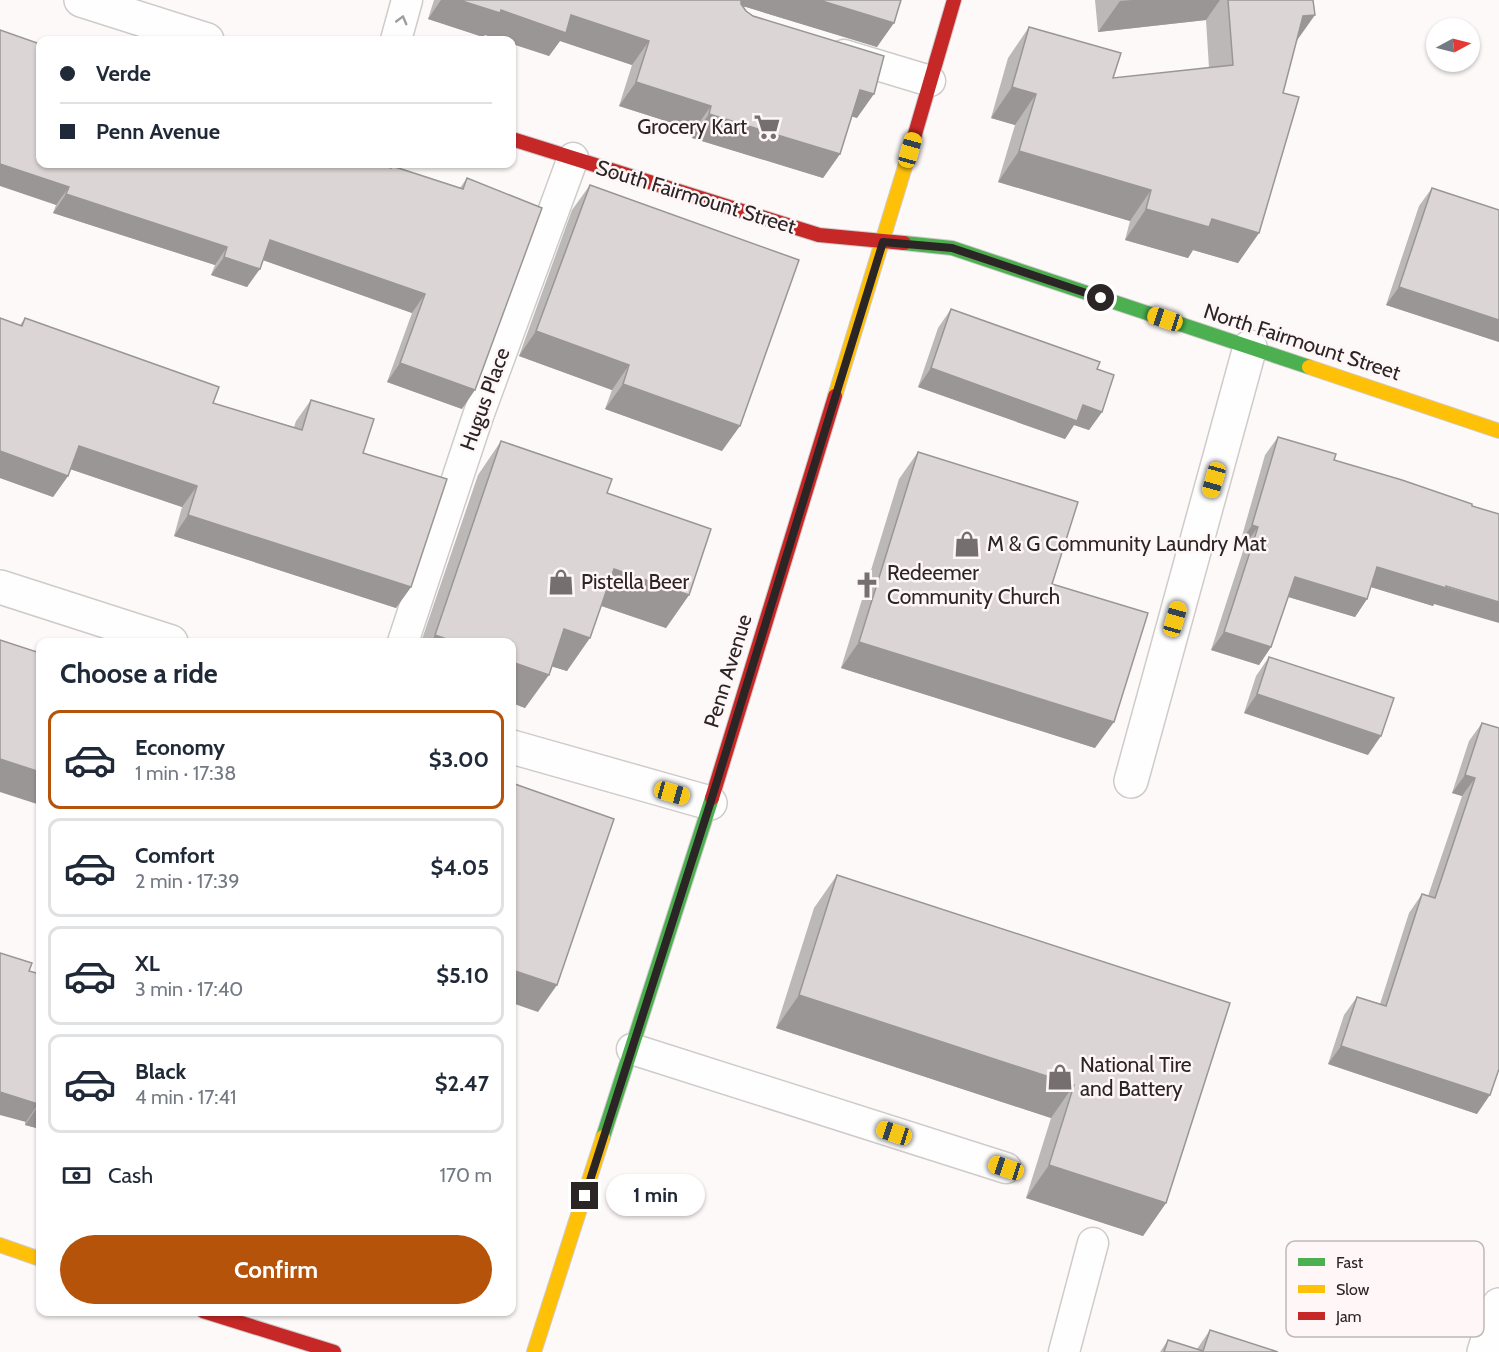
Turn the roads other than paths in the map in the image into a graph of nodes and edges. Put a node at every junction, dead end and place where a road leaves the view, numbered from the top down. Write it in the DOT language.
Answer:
graph roads {
  1 [pos="81,0"];
  2 [pos="407,0"];
  3 [pos="954,0"];
  4 [pos="194,36"];
  5 [pos="397,36"];
  6 [pos="817,46"];
  7 [pos="930,81"];
  8 [pos="516,140"];
  9 [pos="573,158"];
  10 [pos="883,242"];
  11 [pos="1250,347"];
  12 [pos="1499,431"];
  13 [pos="0,587"];
  14 [pos="159,638"];
  15 [pos="404,638"];
  16 [pos="516,748"];
  17 [pos="1131,781"];
  18 [pos="710,804"];
  19 [pos="632,1049"];
  20 [pos="1006,1168"];
  21 [pos="1093,1243"];
  22 [pos="0,1245"];
  23 [pos="36,1257"];
  24 [pos="1499,1305"];
  25 [pos="236,1316"];
  26 [pos="268,1321"];
  27 [pos="334,1352"];
  28 [pos="534,1352"];
  29 [pos="1064,1352"];
  30 [pos="1484,1352"];
  1 -- 4 [label="street"];
  5 -- 2 [label="lane, one-way"];
  3 -- 7 [label="main road, Penn Avenue"];
  6 -- 7 [label="lane"];
  7 -- 10 [label="main road, Penn Avenue"];
  8 -- 9 [label="main road, South Fairmount Street"];
  9 -- 10 [label="main road, South Fairmount Street"];
  9 -- 15 [label="lane, Hugus Place"];
  10 -- 11 [label="main road, North Fairmount Street"];
  10 -- 18 [label="main road, Penn Avenue"];
  11 -- 12 [label="main road, North Fairmount Street"];
  11 -- 17 [label="street"];
  13 -- 14 [label="street"];
  16 -- 18 [label="street"];
  18 -- 19 [label="main road, Penn Avenue"];
  19 -- 20 [label="lane"];
  19 -- 28 [label="main road, Penn Avenue"];
  21 -- 29 [label="lane"];
  22 -- 23 [label="main road"];
  24 -- 30 [label="street"];
  25 -- 26 [label="main road"];
  26 -- 27 [label="main road"];
}
